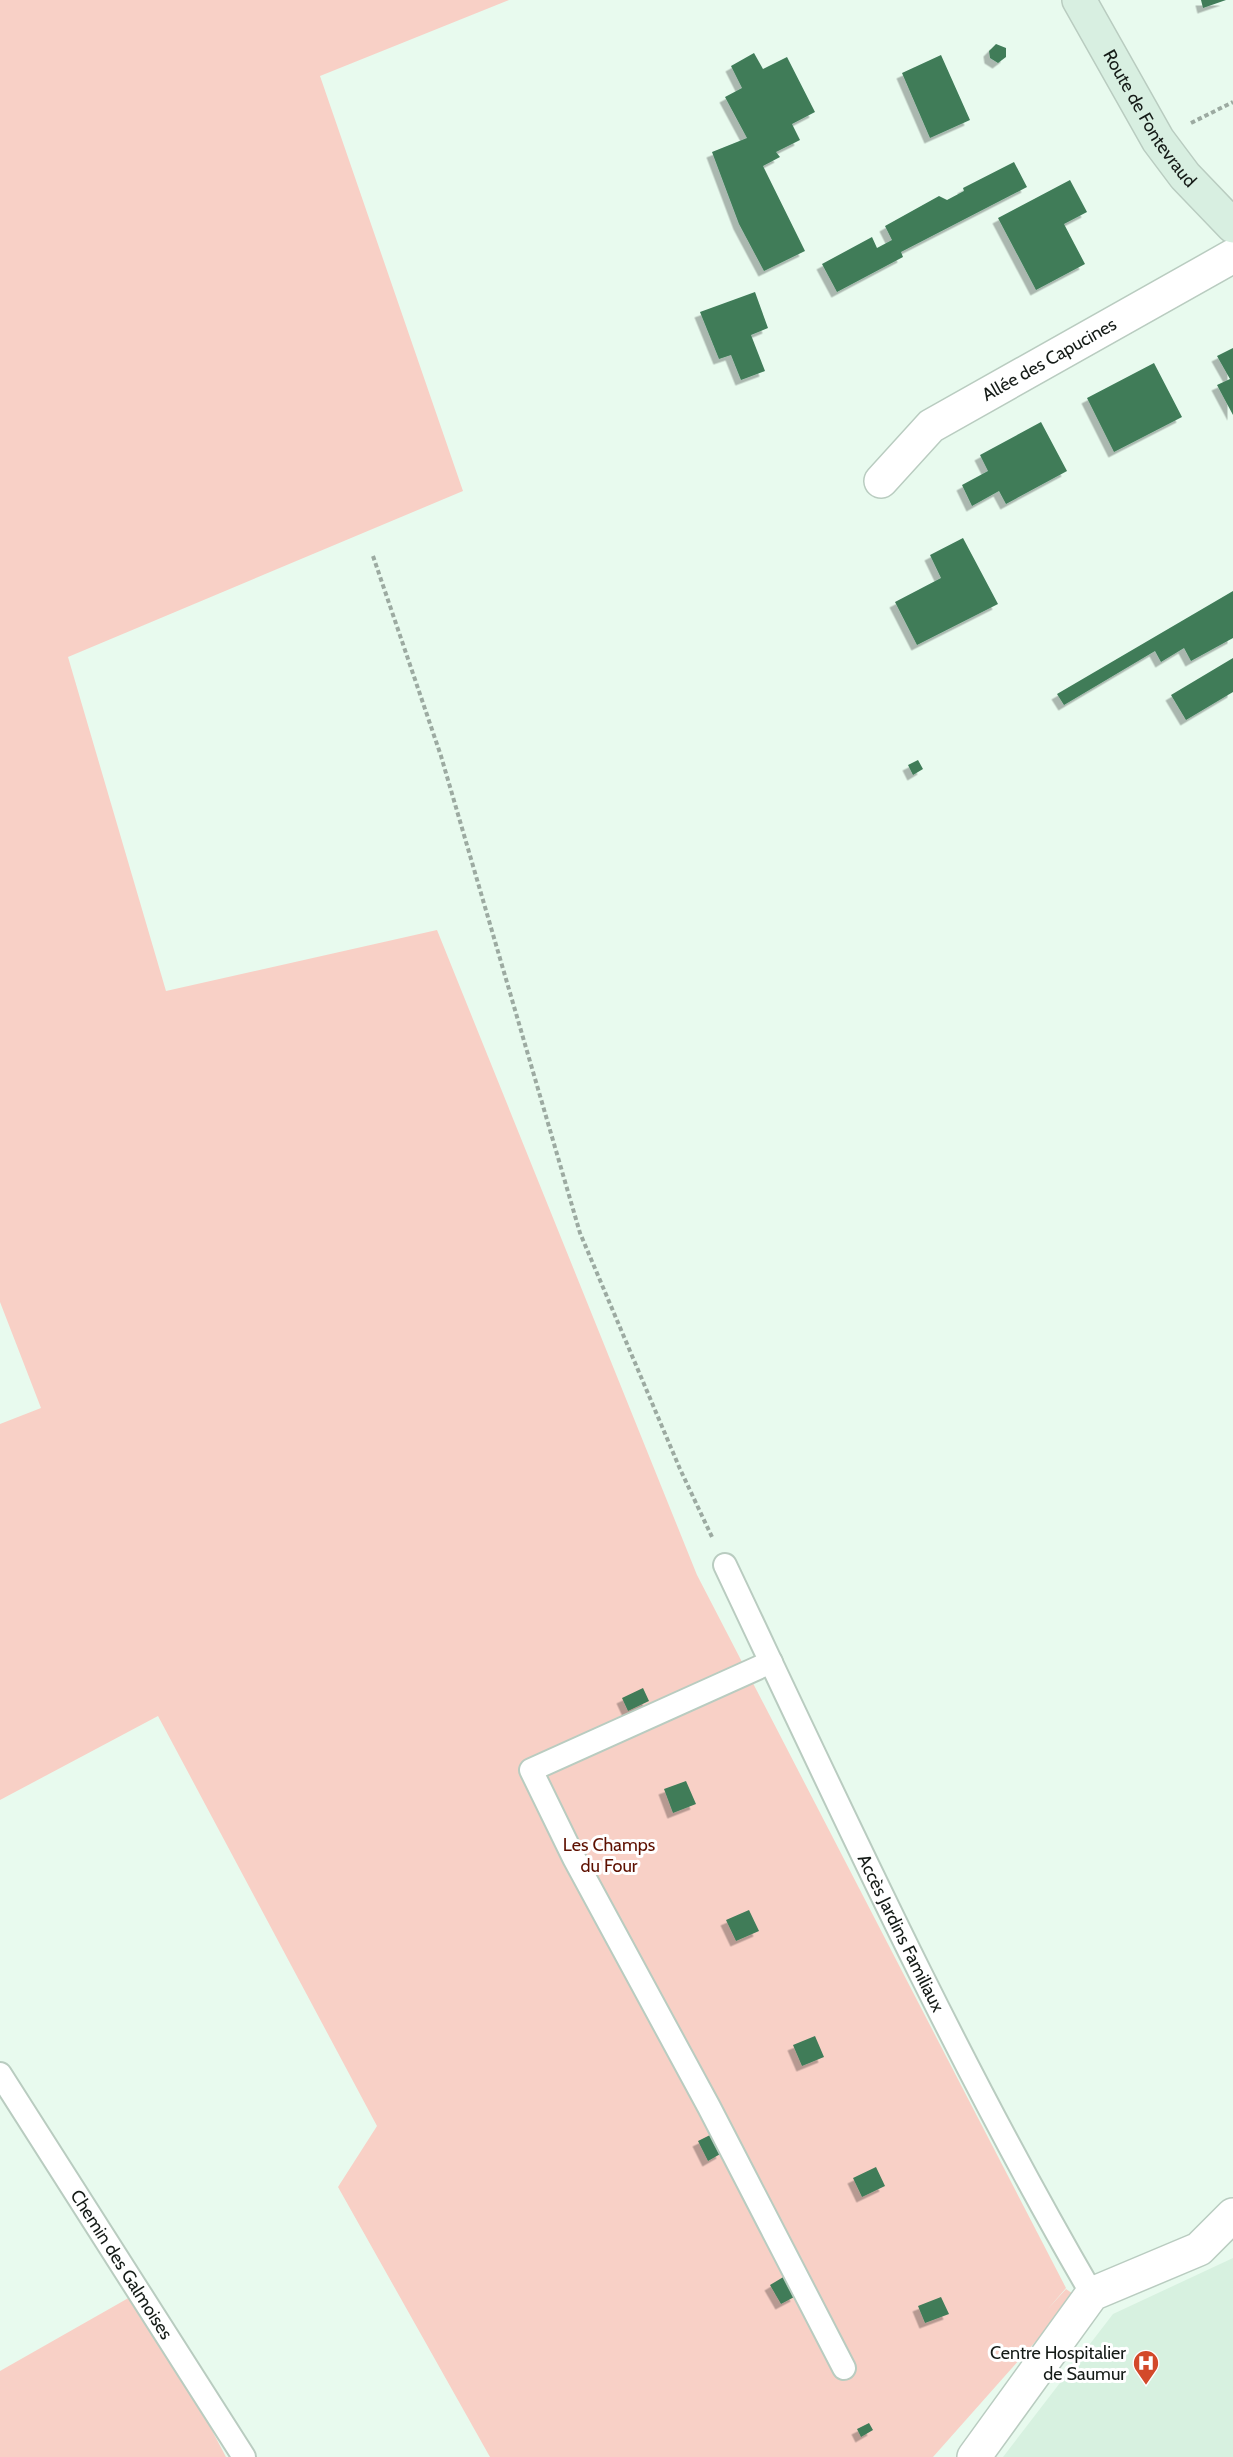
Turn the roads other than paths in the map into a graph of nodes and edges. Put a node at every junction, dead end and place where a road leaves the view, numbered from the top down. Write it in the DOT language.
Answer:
graph roads {
  1 [pos="1079,0"];
  2 [pos="1233,226"];
  3 [pos="1233,256"];
  4 [pos="881,481"];
  5 [pos="725,1565"];
  6 [pos="771,1662"];
  7 [pos="0,2074"];
  8 [pos="1233,2215"];
  9 [pos="1092,2294"];
  10 [pos="844,2368"];
  11 [pos="244,2457"];
  12 [pos="974,2457"];
  1 -- 2 [label="street, Route de Fontevraud"];
  3 -- 4 [label="street, Allée des Capucines"];
  5 -- 6 [label="lane, Accès Jardins Familiaux"];
  6 -- 9 [label="lane, Accès Jardins Familiaux"];
  6 -- 10 [label="lane"];
  7 -- 11 [label="lane, Chemin des Galmoises"];
  8 -- 9 [label="street"];
  9 -- 12 [label="street"];
}
